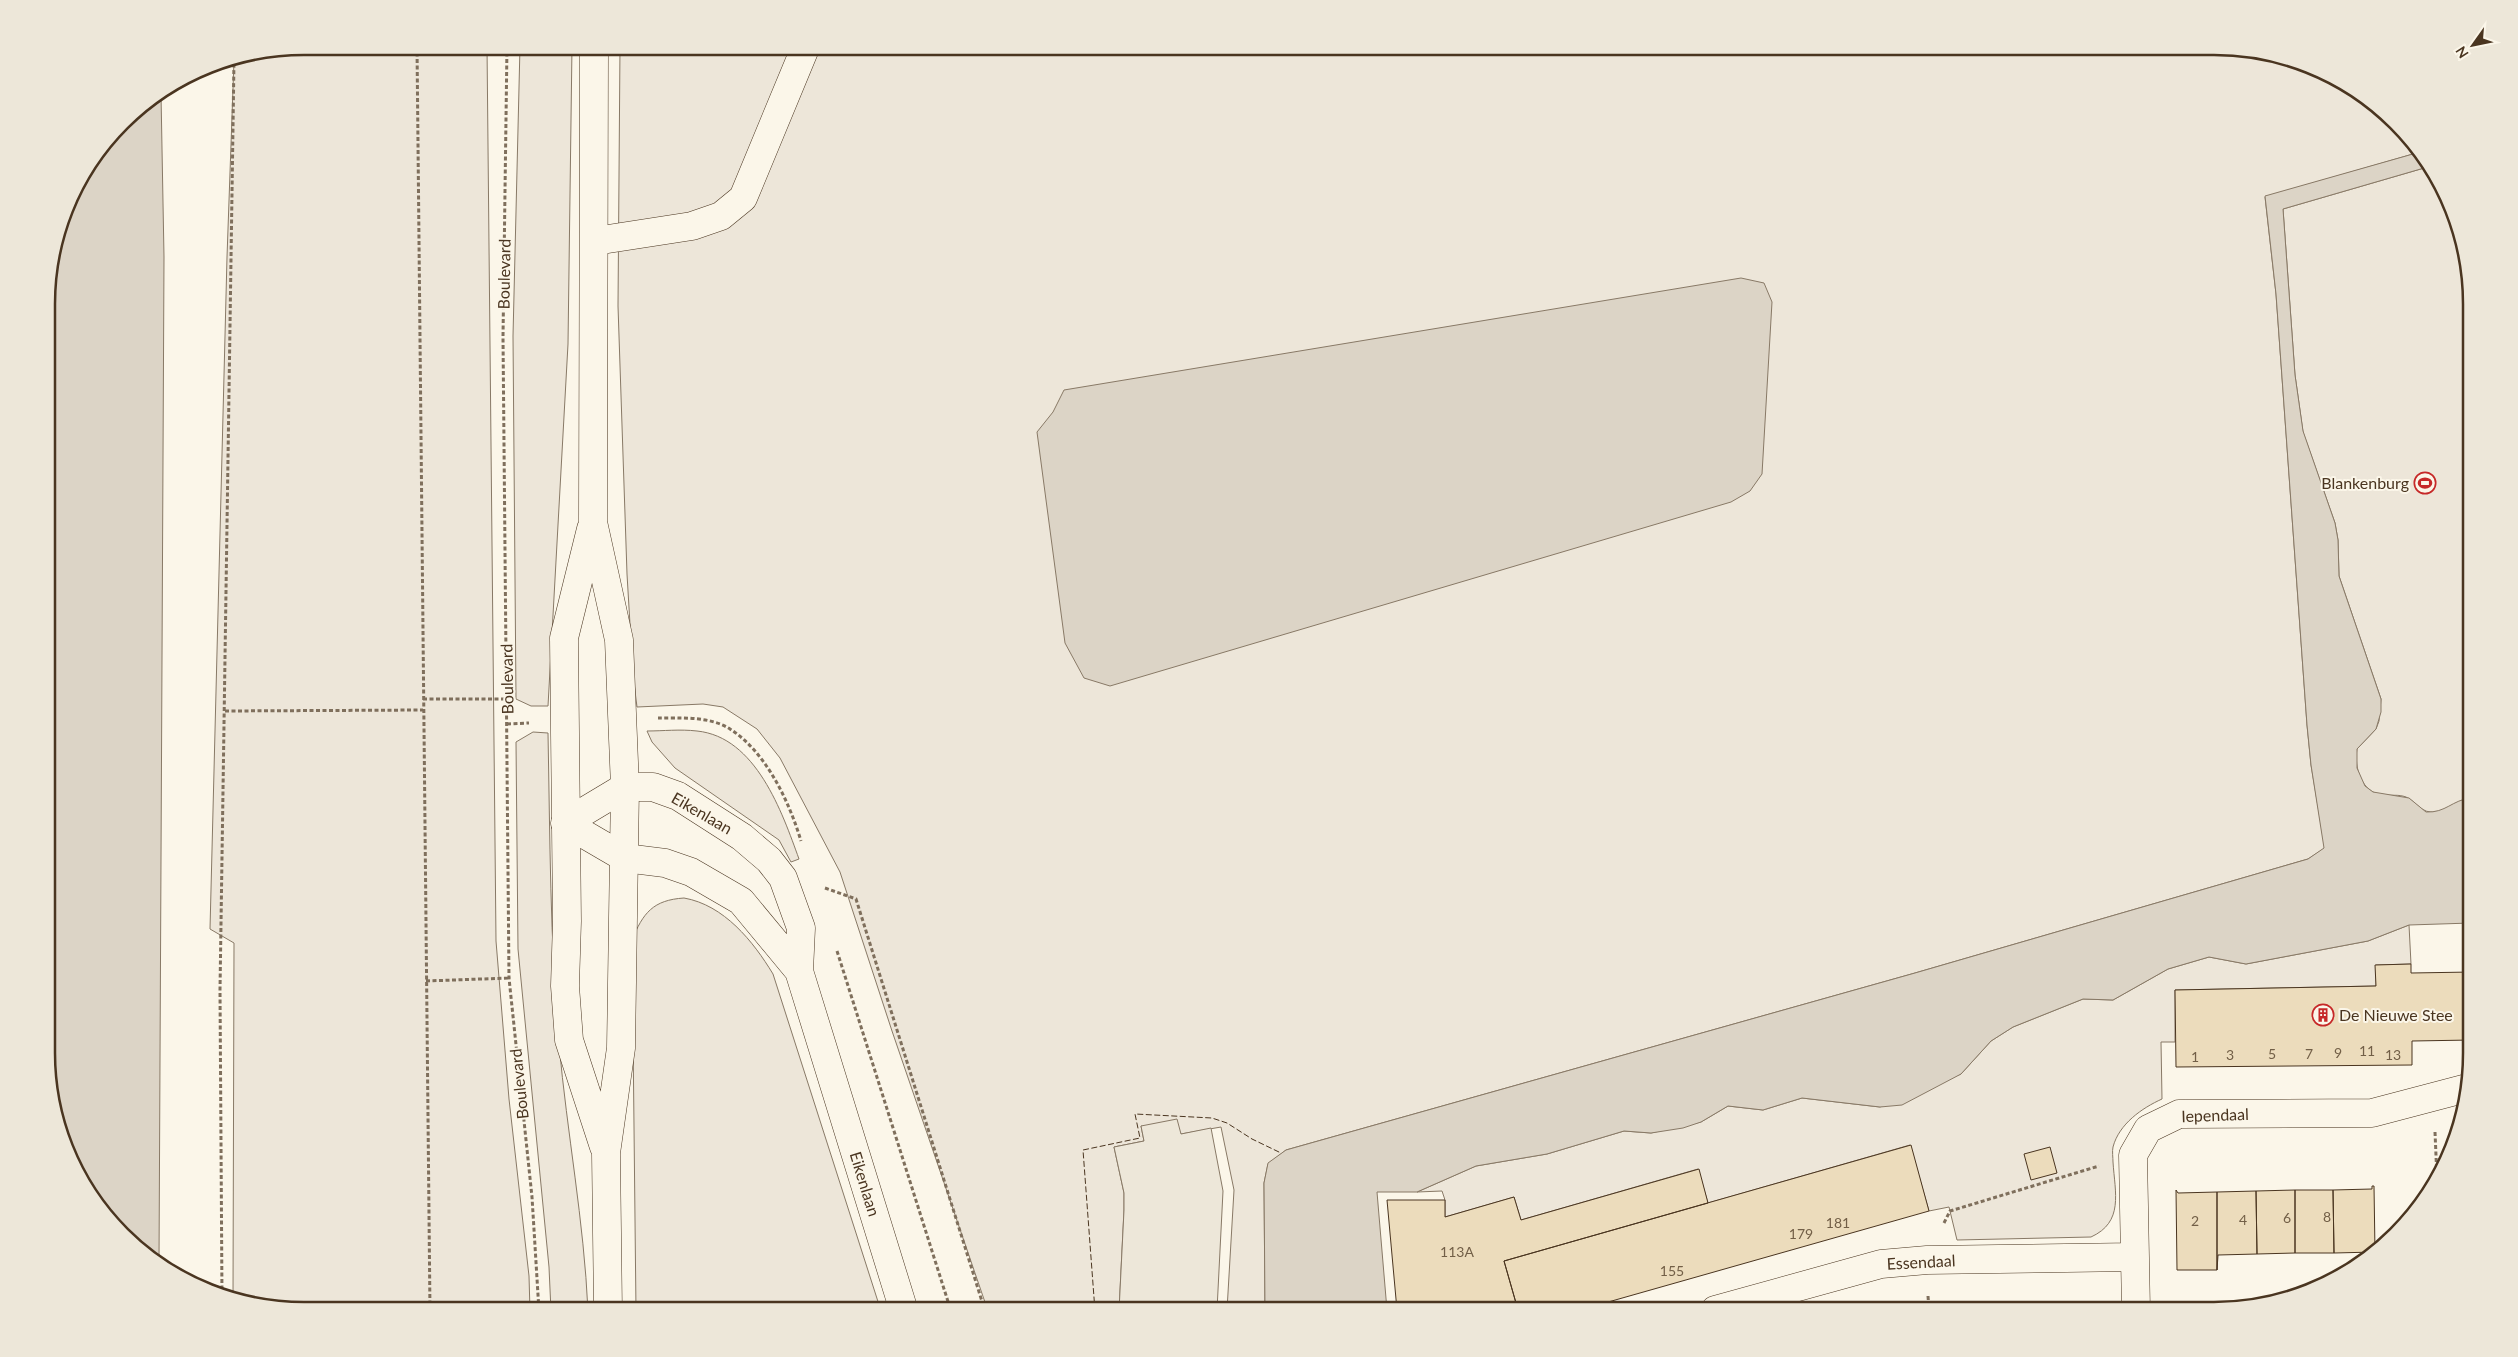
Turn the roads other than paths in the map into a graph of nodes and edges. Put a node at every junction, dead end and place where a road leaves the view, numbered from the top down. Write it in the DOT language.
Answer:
graph roads {
  1 [pos="594,55"];
  2 [pos="802,55"];
  3 [pos="595,241"];
  4 [pos="593,522"];
  5 [pos="625,787"];
  6 [pos="565,822"];
  7 [pos="625,858"];
  8 [pos="799,971"];
  9 [pos="2460,1090"];
  10 [pos="606,1153"];
  11 [pos="2134,1257"];
  12 [pos="608,1302"];
  13 [pos="901,1302"];
  14 [pos="1744,1302"];
  15 [pos="2136,1302"];
  1 -- 3 [label="street"];
  2 -- 3 [label="street"];
  3 -- 4 [label="street"];
  4 -- 5 [label="street"];
  4 -- 6 [label="street"];
  5 -- 6 [label="street"];
  5 -- 7 [label="street"];
  5 -- 8 [label="street, Eikenlaan"];
  6 -- 7 [label="street, Eikenlaan"];
  6 -- 10 [label="street"];
  7 -- 8 [label="street, Eikenlaan"];
  7 -- 10 [label="street"];
  8 -- 13 [label="street, Eikenlaan"];
  9 -- 11 [label="street, Iependaal"];
  10 -- 12 [label="street"];
  11 -- 14 [label="street, Essendaal"];
  11 -- 15 [label="street"];
}
